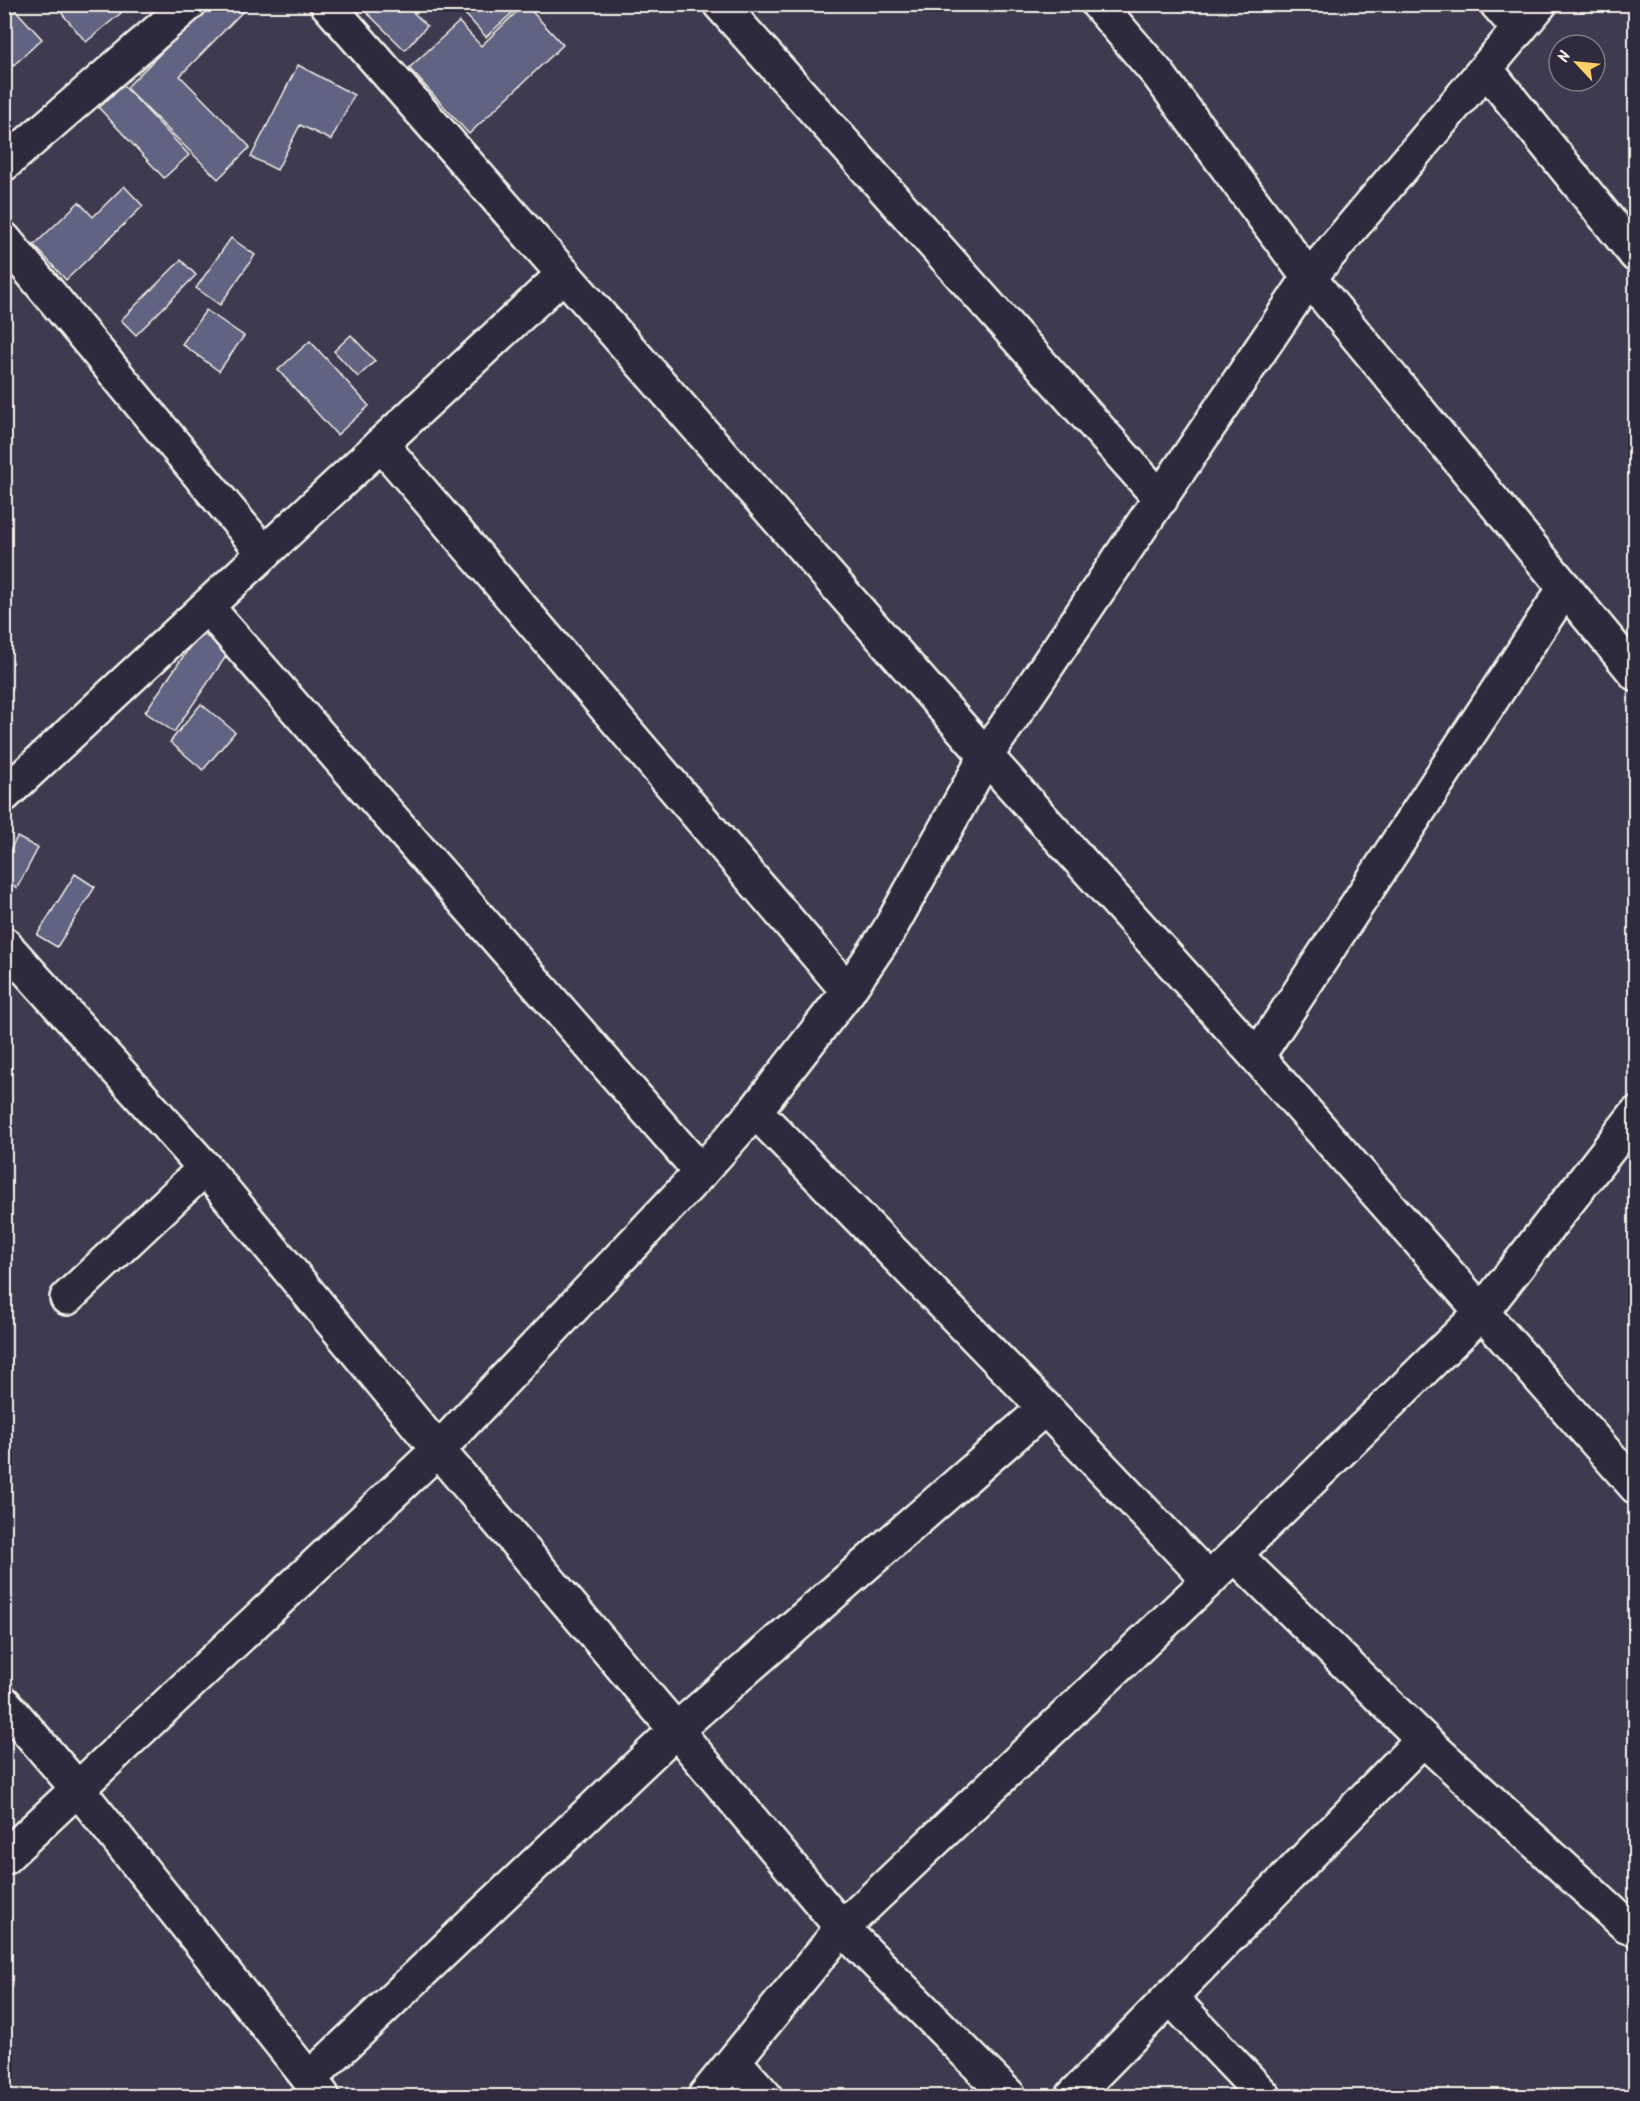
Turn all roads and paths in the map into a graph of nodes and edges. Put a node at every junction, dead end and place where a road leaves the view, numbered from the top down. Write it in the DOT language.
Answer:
graph roads {
  1 [pos="189,4"];
  2 [pos="327,4"];
  3 [pos="720,4"];
  4 [pos="1098,4"];
  5 [pos="1497,4"];
  6 [pos="1540,4"];
  7 [pos="1519,29"];
  8 [pos="1486,69"];
  9 [pos="4,164"];
  10 [pos="4,238"];
  11 [pos="1635,255"];
  12 [pos="564,274"];
  13 [pos="1309,278"];
  14 [pos="381,444"];
  15 [pos="1161,499"];
  16 [pos="264,553"];
  17 [pos="1565,588"];
  18 [pos="207,607"];
  19 [pos="1635,674"];
  20 [pos="986,756"];
  21 [pos="4,795"];
  22 [pos="4,944"];
  23 [pos="848,991"];
  24 [pos="1257,1057"];
  25 [pos="755,1111"];
  26 [pos="1635,1114"];
  27 [pos="205,1167"];
  28 [pos="701,1172"];
  29 [pos="67,1299"];
  30 [pos="1481,1314"];
  31 [pos="1045,1408"];
  32 [pos="438,1450"];
  33 [pos="1635,1487"];
  34 [pos="1235,1555"];
  35 [pos="1209,1580"];
  36 [pos="4,1703"];
  37 [pos="676,1730"];
  38 [pos="1423,1739"];
  39 [pos="77,1788"];
  40 [pos="4,1858"];
  41 [pos="842,1928"];
  42 [pos="1635,1929"];
  43 [pos="1170,1997"];
  44 [pos="734,2061"];
  45 [pos="316,2088"];
  46 [pos="705,2097"];
  47 [pos="765,2097"];
  48 [pos="1009,2097"];
  49 [pos="1072,2097"];
  50 [pos="1264,2097"];
  1 -- 9 [label="street"];
  2 -- 12 [label="street"];
  3 -- 15 [label="street"];
  4 -- 13 [label="street"];
  5 -- 7 [label="street"];
  6 -- 7 [label="street"];
  7 -- 8 [label="street"];
  8 -- 11 [label="street"];
  8 -- 13 [label="street"];
  10 -- 16 [label="street"];
  12 -- 14 [label="street"];
  12 -- 20 [label="street"];
  13 -- 15 [label="street"];
  13 -- 17 [label="street"];
  14 -- 16 [label="street"];
  14 -- 23 [label="street"];
  15 -- 20 [label="street"];
  16 -- 18 [label="street"];
  17 -- 19 [label="street"];
  17 -- 24 [label="street"];
  18 -- 21 [label="street"];
  18 -- 28 [label="street"];
  20 -- 23 [label="street"];
  20 -- 24 [label="street"];
  22 -- 27 [label="street"];
  23 -- 25 [label="street"];
  24 -- 30 [label="street"];
  25 -- 28 [label="street"];
  25 -- 31 [label="street"];
  26 -- 30 [label="street"];
  27 -- 29 [label="street"];
  27 -- 32 [label="street"];
  28 -- 32 [label="street"];
  30 -- 33 [label="street"];
  30 -- 34 [label="street"];
  31 -- 35 [label="street"];
  31 -- 37 [label="street"];
  32 -- 37 [label="street"];
  32 -- 39 [label="street"];
  34 -- 35 [label="street"];
  34 -- 38 [label="street"];
  35 -- 41 [label="street"];
  36 -- 39 [label="street"];
  37 -- 41 [label="street"];
  37 -- 45 [label="street"];
  38 -- 42 [label="street"];
  38 -- 43 [label="street"];
  39 -- 40 [label="street"];
  39 -- 45 [label="street"];
  41 -- 44 [label="street"];
  41 -- 48 [label="street"];
  43 -- 49 [label="street"];
  43 -- 50 [label="street"];
  44 -- 46 [label="street"];
  44 -- 47 [label="street"];
}
